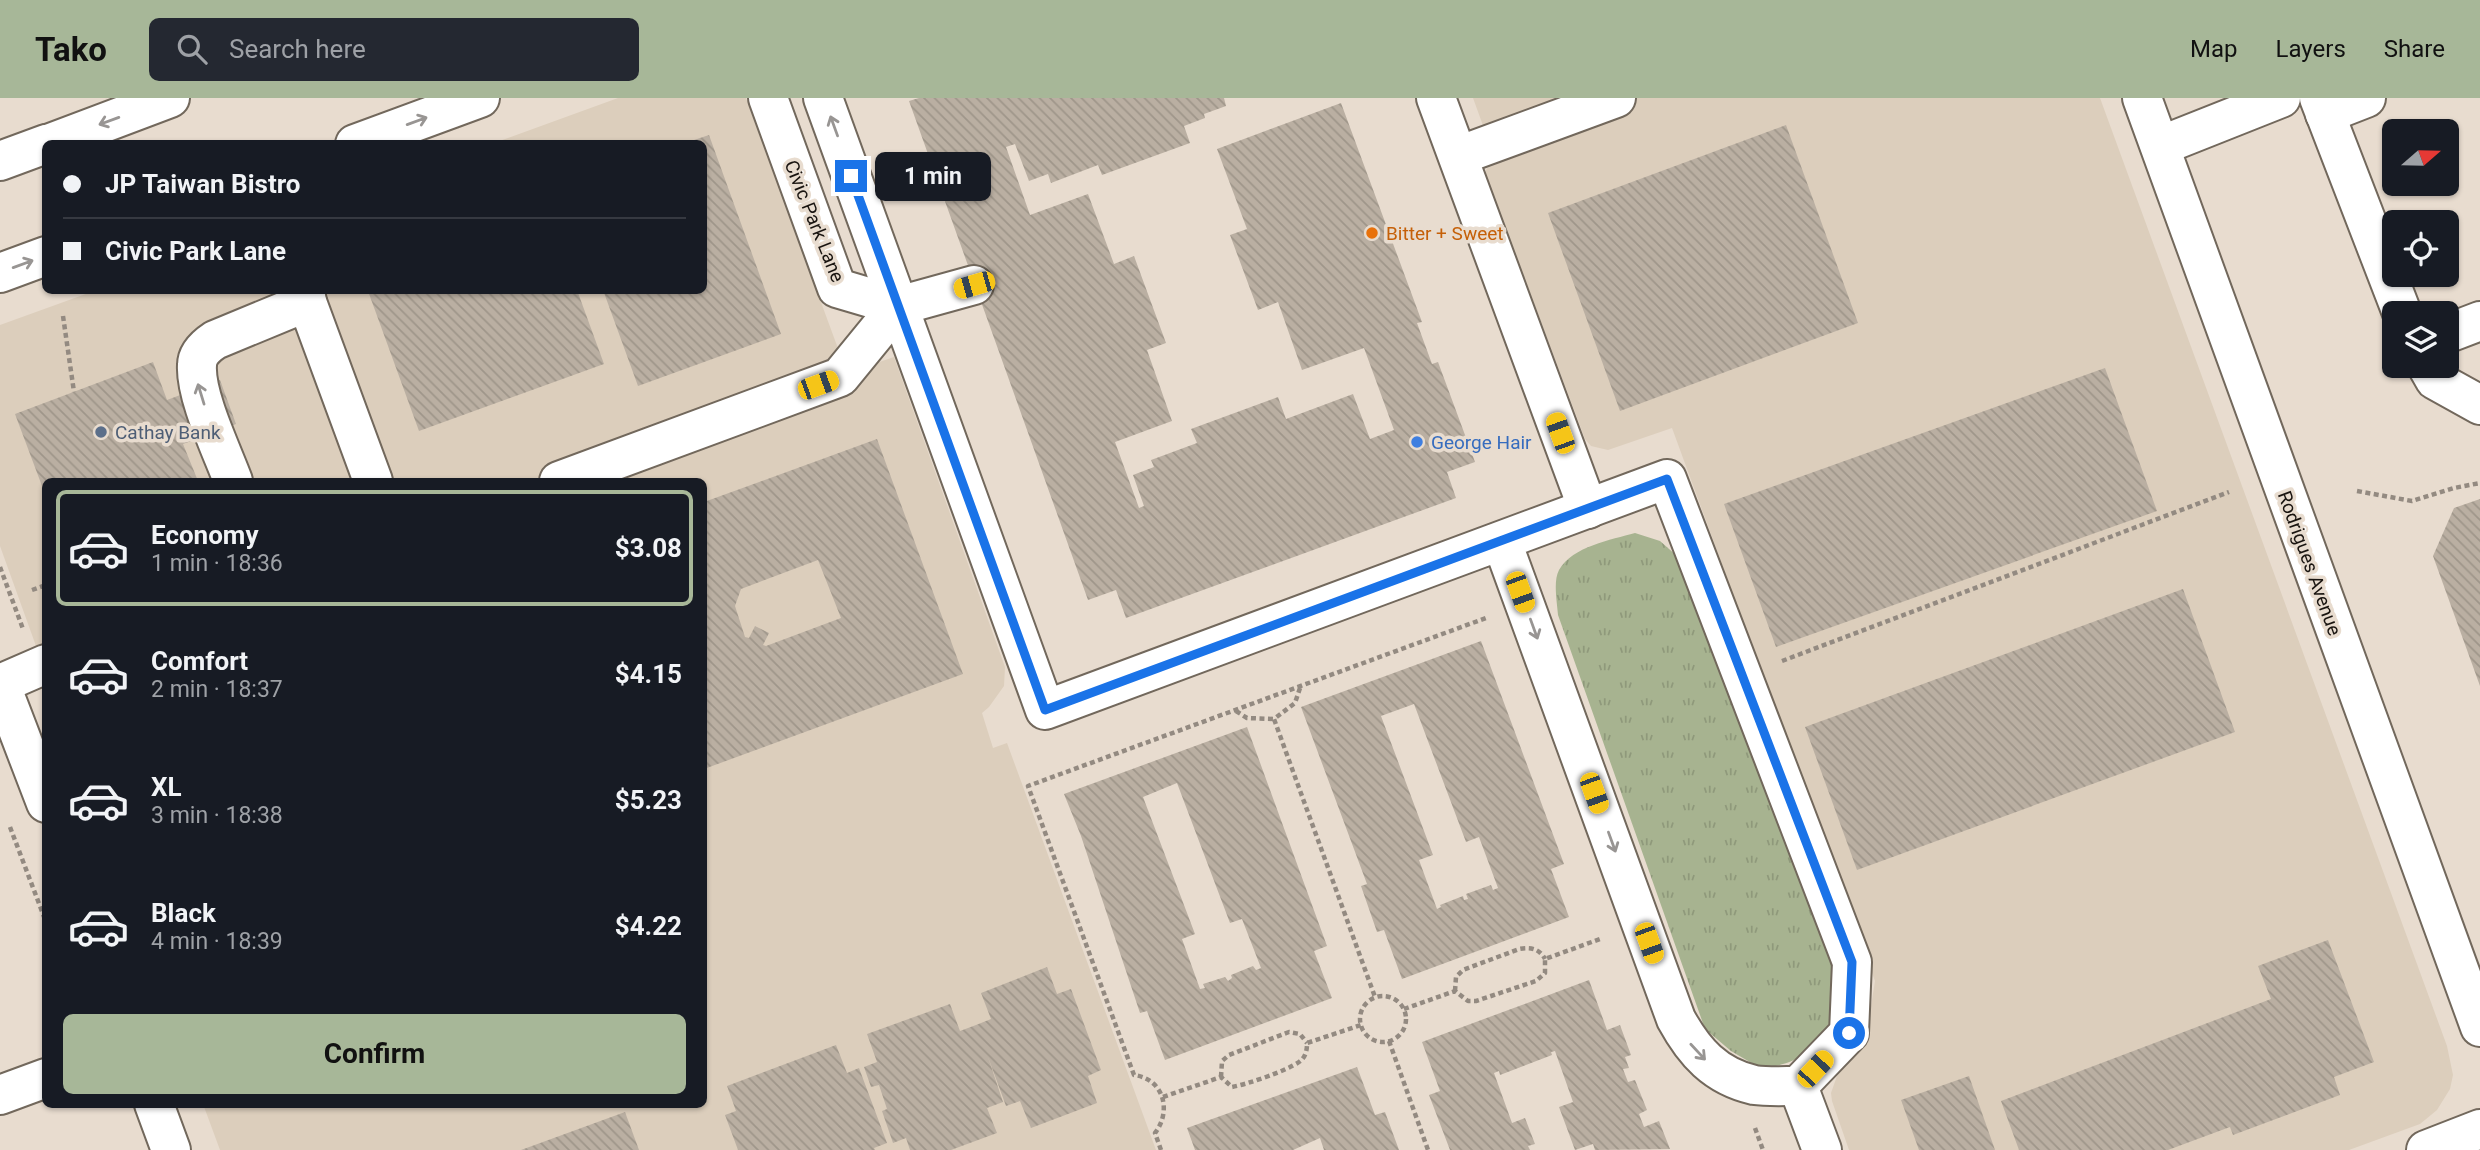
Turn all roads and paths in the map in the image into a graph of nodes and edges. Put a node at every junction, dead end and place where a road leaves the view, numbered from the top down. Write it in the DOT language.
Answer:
graph roads {
  1 [pos="480,98"];
  2 [pos="768,98"];
  3 [pos="823,98"];
  4 [pos="1436,98"];
  5 [pos="1616,98"];
  6 [pos="2142,98"];
  7 [pos="2281,98"];
  8 [pos="2366,98"];
  9 [pos="160,100"];
  10 [pos="2322,106"];
  11 [pos="57,140"];
  12 [pos="366,140"];
  13 [pos="42,146"];
  14 [pos="2160,146"];
  15 [pos="1458,156"];
  16 [pos="0,161"];
  17 [pos="42,257"];
  18 [pos="0,273"];
  19 [pos="974,285"];
  20 [pos="306,296"];
  21 [pos="2397,301"];
  22 [pos="898,306"];
  23 [pos="63,316"];
  24 [pos="2480,321"];
  25 [pos="2459,329"];
  26 [pos="2434,378"];
  27 [pos="74,392"];
  28 [pos="2480,405"];
  29 [pos="232,478"];
  30 [pos="372,478"];
  31 [pos="567,478"];
  32 [pos="2480,483"];
  33 [pos="2357,491"];
  34 [pos="2230,492"];
  35 [pos="1588,509"];
  36 [pos="1502,542"];
  37 [pos="42,586"];
  38 [pos="32,590"];
  39 [pos="1493,616"];
  40 [pos="42,666"];
  41 [pos="1742,676"];
  42 [pos="0,683"];
  43 [pos="1300,687"];
  44 [pos="1235,710"];
  45 [pos="1274,719"];
  46 [pos="42,785"];
  47 [pos="9,824"];
  48 [pos="42,911"];
  49 [pos="1600,939"];
  50 [pos="1545,959"];
  51 [pos="1455,991"];
  52 [pos="1375,997"];
  53 [pos="1404,1009"];
  54 [pos="1361,1025"];
  55 [pos="2480,1027"];
  56 [pos="1389,1041"];
  57 [pos="1307,1043"];
  58 [pos="1221,1077"];
  59 [pos="42,1079"];
  60 [pos="1798,1086"];
  61 [pos="0,1095"];
  62 [pos="1163,1097"];
  63 [pos="155,1108"];
  64 [pos="1752,1119"];
  65 [pos="2480,1129"];
  66 [pos="171,1150"];
  67 [pos="1161,1150"];
  68 [pos="1428,1150"];
  69 [pos="1763,1150"];
  70 [pos="1822,1150"];
  71 [pos="2426,1150"];
  12 -- 1 [label="street, one-way"];
  2 -- 22 [label="street, Civic Park Lane"];
  22 -- 3 [label="street, one-way"];
  4 -- 15 [label="street"];
  5 -- 15 [label="street"];
  6 -- 14 [label="street, Rodrigues Avenue"];
  7 -- 14 [label="street"];
  8 -- 10 [label="street"];
  9 -- 11 [label="street, one-way"];
  10 -- 21 [label="street"];
  13 -- 16 [label="street"];
  14 -- 55 [label="street, Rodrigues Avenue"];
  15 -- 35 [label="street"];
  18 -- 17 [label="street, one-way"];
  19 -- 22 [label="street"];
  29 -- 20 [label="street, one-way"];
  20 -- 30 [label="street"];
  22 -- 31 [label="street"];
  22 -- 36 [label="street"];
  23 -- 27 [label="path"];
  24 -- 25 [label="street"];
  26 -- 28 [label="street"];
  32 -- 33 [label="path"];
  34 -- 41 [label="path"];
  35 -- 36 [label="street"];
  35 -- 41 [label="street"];
  36 -- 60 [label="street, one-way"];
  37 -- 38 [label="path"];
  39 -- 43 [label="path"];
  40 -- 42 [label="street"];
  41 -- 60 [label="street"];
  42 -- 46 [label="street"];
  43 -- 44 [label="path"];
  43 -- 45 [label="path"];
  44 -- 45 [label="path"];
  44 -- 62 [label="path"];
  45 -- 52 [label="path"];
  47 -- 48 [label="path"];
  49 -- 50 [label="path"];
  50 -- 51 [label="path"];
  50 -- 51 [label="path"];
  51 -- 53 [label="path"];
  52 -- 53 [label="path"];
  52 -- 54 [label="path"];
  53 -- 56 [label="path"];
  54 -- 56 [label="path"];
  54 -- 57 [label="path"];
  56 -- 68 [label="path"];
  57 -- 58 [label="path"];
  57 -- 58 [label="path"];
  58 -- 62 [label="path"];
  59 -- 61 [label="street"];
  60 -- 70 [label="street"];
  62 -- 67 [label="path"];
  63 -- 66 [label="street"];
  64 -- 69 [label="path"];
  65 -- 71 [label="street"];
}
